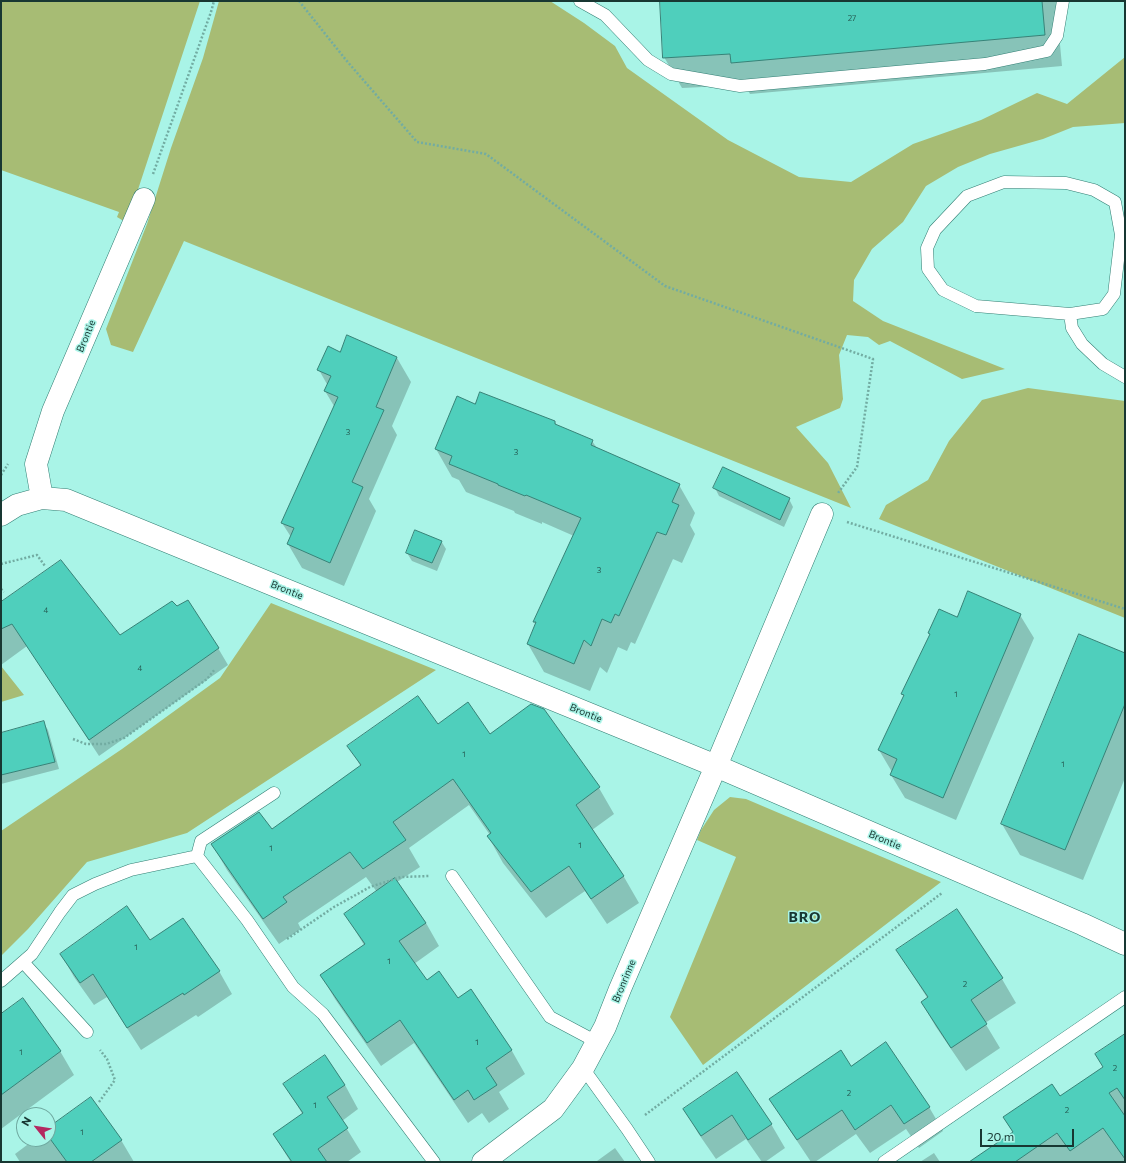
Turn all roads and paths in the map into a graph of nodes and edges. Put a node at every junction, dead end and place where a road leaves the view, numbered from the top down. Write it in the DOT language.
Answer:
graph roads {
  1 [pos="299,1"];
  2 [pos="580,1"];
  3 [pos="1063,1"];
  4 [pos="144,199"];
  5 [pos="1070,314"];
  6 [pos="1125,377"];
  7 [pos="42,498"];
  8 [pos="822,514"];
  9 [pos="1,515"];
  10 [pos="1,564"];
  11 [pos="45,566"];
  12 [pos="1,589"];
  13 [pos="4,592"];
  14 [pos="1125,609"];
  15 [pos="215,669"];
  16 [pos="73,739"];
  17 [pos="716,766"];
  18 [pos="274,794"];
  19 [pos="197,856"];
  20 [pos="958,871"];
  21 [pos="452,876"];
  22 [pos="1125,944"];
  23 [pos="268,951"];
  24 [pos="23,962"];
  25 [pos="1,981"];
  26 [pos="1125,997"];
  27 [pos="87,1032"];
  28 [pos="597,1042"];
  29 [pos="583,1068"];
  30 [pos="99,1102"];
  31 [pos="627,1129"];
  32 [pos="434,1162"];
  33 [pos="483,1162"];
  34 [pos="649,1162"];
  35 [pos="884,1162"];
  1 -- 8 [label="path"];
  2 -- 3 [label="lane"];
  4 -- 7 [label="street, Brontie"];
  5 -- 5 [label="lane"];
  5 -- 6 [label="lane"];
  7 -- 9 [label="street, Brontie"];
  7 -- 17 [label="street, Brontie"];
  8 -- 14 [label="path"];
  8 -- 17 [label="street, Bronrinne"];
  10 -- 11 [label="path"];
  12 -- 13 [label="path"];
  15 -- 16 [label="path"];
  17 -- 20 [label="street, Brontie"];
  17 -- 28 [label="street, Bronrinne"];
  18 -- 19 [label="lane"];
  19 -- 23 [label="lane"];
  19 -- 24 [label="lane"];
  20 -- 22 [label="street, Brontie"];
  20 -- 31 [label="path"];
  21 -- 23 [label="path"];
  21 -- 28 [label="lane"];
  23 -- 32 [label="lane"];
  24 -- 25 [label="lane"];
  24 -- 27 [label="lane"];
  26 -- 35 [label="lane"];
  27 -- 30 [label="path"];
  28 -- 29 [label="street, Bronrinne"];
  29 -- 31 [label="lane"];
  29 -- 33 [label="street, Bronrinne"];
  31 -- 34 [label="lane"];
}
